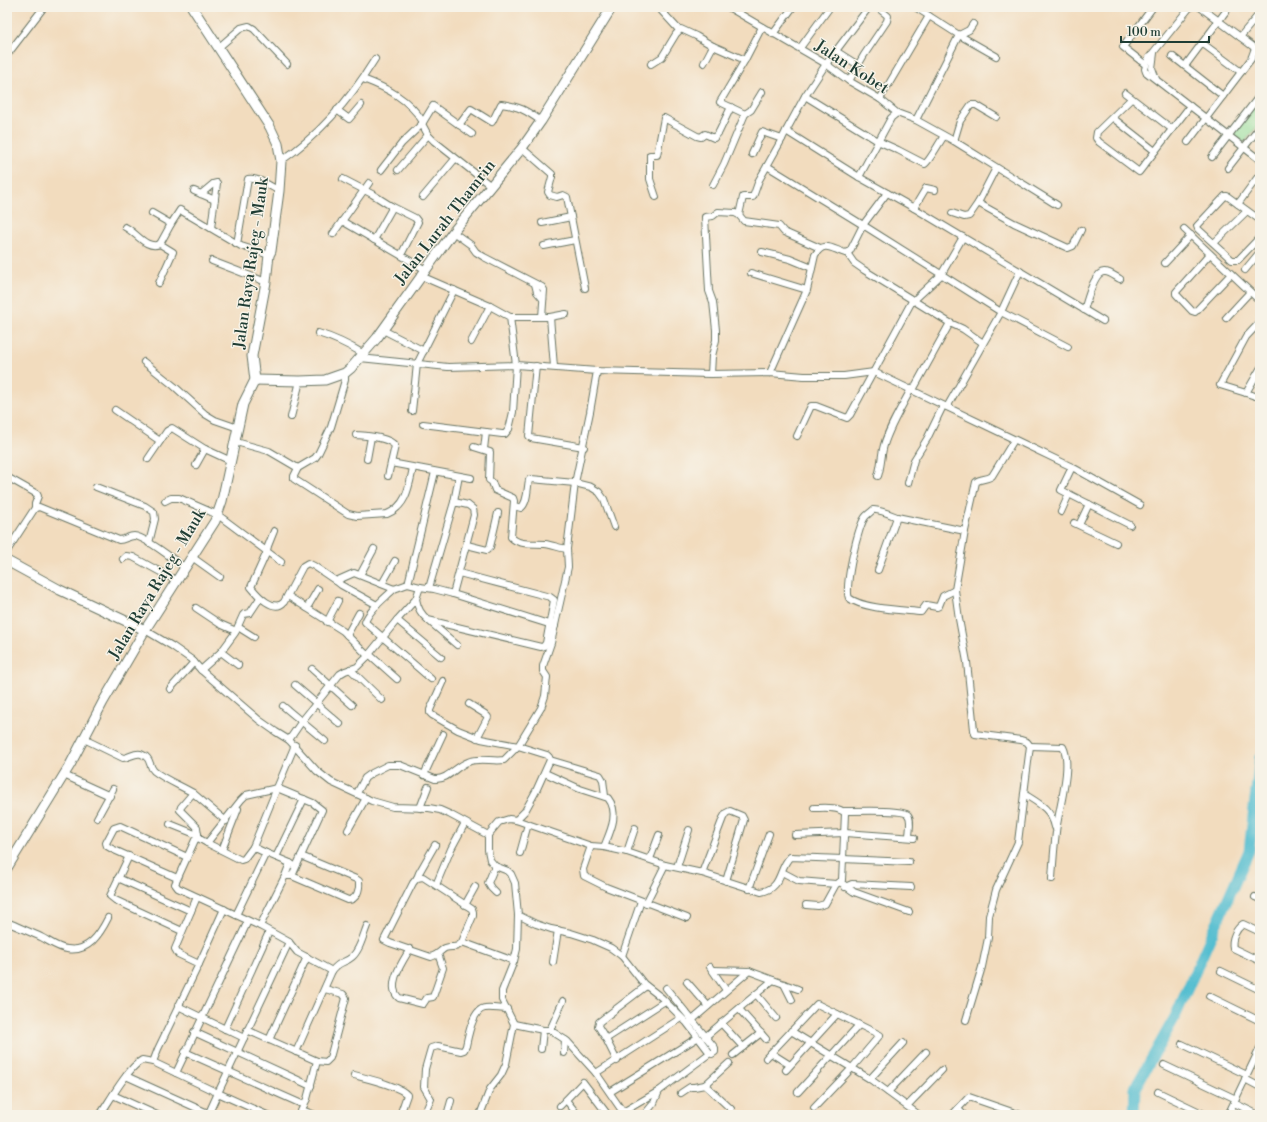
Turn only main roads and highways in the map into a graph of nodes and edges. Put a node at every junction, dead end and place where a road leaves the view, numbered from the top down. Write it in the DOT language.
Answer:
graph roads {
  1 [pos="192,7"];
  2 [pos="612,7"];
  3 [pos="255,380"];
  4 [pos="7,561"];
  5 [pos="145,630"];
  6 [pos="7,868"];
  1 -- 3 [label="main road, Jalan Raya Rajeg - Mauk"];
  2 -- 3 [label="main road, Jalan Lurah Thamrin"];
  3 -- 5 [label="main road, Jalan Raya Rajeg - Mauk"];
  4 -- 5 [label="main road"];
  5 -- 6 [label="main road, Jalan Raya Rajeg - Mauk"];
}
